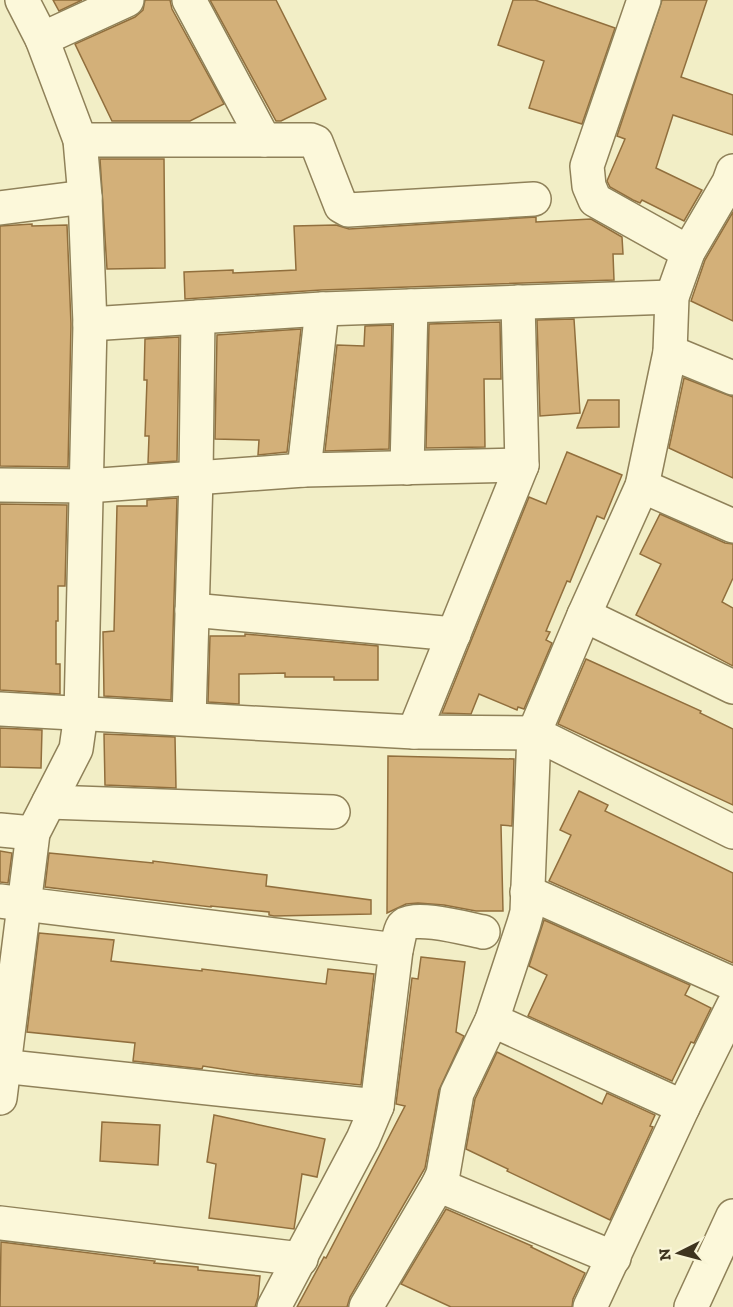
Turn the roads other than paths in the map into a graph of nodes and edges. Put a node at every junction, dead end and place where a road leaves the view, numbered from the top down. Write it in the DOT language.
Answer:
graph roads {
  1 [pos="22,0"];
  2 [pos="127,0"];
  3 [pos="189,0"];
  4 [pos="644,0"];
  5 [pos="42,39"];
  6 [pos="80,140"];
  7 [pos="264,140"];
  8 [pos="729,191"];
  9 [pos="85,197"];
  10 [pos="534,200"];
  11 [pos="0,208"];
  12 [pos="688,252"];
  13 [pos="672,297"];
  14 [pos="518,302"];
  15 [pos="411,306"];
  16 [pos="322,309"];
  17 [pos="198,317"];
  18 [pos="90,324"];
  19 [pos="670,352"];
  20 [pos="733,378"];
  21 [pos="522,465"];
  22 [pos="408,468"];
  23 [pos="304,470"];
  24 [pos="196,478"];
  25 [pos="0,484"];
  26 [pos="87,486"];
  27 [pos="642,486"];
  28 [pos="733,526"];
  29 [pos="192,610"];
  30 [pos="584,615"];
  31 [pos="454,634"];
  32 [pos="733,687"];
  33 [pos="0,709"];
  34 [pos="81,714"];
  35 [pos="189,719"];
  36 [pos="414,732"];
  37 [pos="534,733"];
  38 [pos="49,802"];
  39 [pos="333,812"];
  40 [pos="0,830"];
  41 [pos="733,832"];
  42 [pos="33,833"];
  43 [pos="527,892"];
  44 [pos="12,902"];
  45 [pos="483,932"];
  46 [pos="396,950"];
  47 [pos="733,984"];
  48 [pos="733,1006"];
  49 [pos="492,1020"];
  50 [pos="2,1066"];
  51 [pos="0,1098"];
  52 [pos="377,1106"];
  53 [pos="683,1107"];
  54 [pos="438,1185"];
  55 [pos="733,1216"];
  56 [pos="0,1223"];
  57 [pos="614,1258"];
  58 [pos="301,1259"];
  59 [pos="376,1304"];
  60 [pos="274,1307"];
  61 [pos="590,1307"];
  62 [pos="691,1307"];
  1 -- 5 [label="street"];
  2 -- 5 [label="street"];
  3 -- 7 [label="street"];
  4 -- 12 [label="street"];
  5 -- 6 [label="street"];
  6 -- 7 [label="street"];
  6 -- 9 [label="street"];
  7 -- 10 [label="street"];
  8 -- 12 [label="street"];
  9 -- 11 [label="street"];
  9 -- 18 [label="street"];
  12 -- 13 [label="street"];
  13 -- 14 [label="street"];
  13 -- 19 [label="street"];
  14 -- 15 [label="street"];
  14 -- 21 [label="street"];
  15 -- 16 [label="street"];
  15 -- 22 [label="street"];
  16 -- 17 [label="street"];
  16 -- 23 [label="street"];
  17 -- 18 [label="street"];
  17 -- 24 [label="street"];
  18 -- 26 [label="street"];
  19 -- 20 [label="street"];
  19 -- 27 [label="street"];
  21 -- 22 [label="street"];
  21 -- 31 [label="street"];
  22 -- 23 [label="street"];
  23 -- 24 [label="street"];
  24 -- 26 [label="street"];
  24 -- 29 [label="street"];
  25 -- 26 [label="street"];
  26 -- 34 [label="street"];
  27 -- 28 [label="street"];
  27 -- 30 [label="street"];
  29 -- 31 [label="street"];
  29 -- 35 [label="street"];
  30 -- 32 [label="street"];
  30 -- 37 [label="street"];
  31 -- 36 [label="street"];
  33 -- 34 [label="street"];
  34 -- 35 [label="street"];
  34 -- 38 [label="street"];
  35 -- 36 [label="street"];
  36 -- 37 [label="street"];
  37 -- 41 [label="street"];
  37 -- 43 [label="street"];
  38 -- 39 [label="street"];
  38 -- 42 [label="street"];
  40 -- 42 [label="street"];
  42 -- 44 [label="street"];
  43 -- 47 [label="street"];
  43 -- 49 [label="street"];
  44 -- 46 [label="street"];
  44 -- 50 [label="street"];
  45 -- 46 [label="street"];
  46 -- 52 [label="street"];
  48 -- 53 [label="street"];
  49 -- 53 [label="street"];
  49 -- 54 [label="street"];
  50 -- 51 [label="street"];
  50 -- 52 [label="street"];
  52 -- 58 [label="street"];
  53 -- 57 [label="street"];
  54 -- 57 [label="street"];
  54 -- 59 [label="street"];
  55 -- 62 [label="street"];
  56 -- 58 [label="street"];
  57 -- 61 [label="street"];
  58 -- 60 [label="street"];
}
